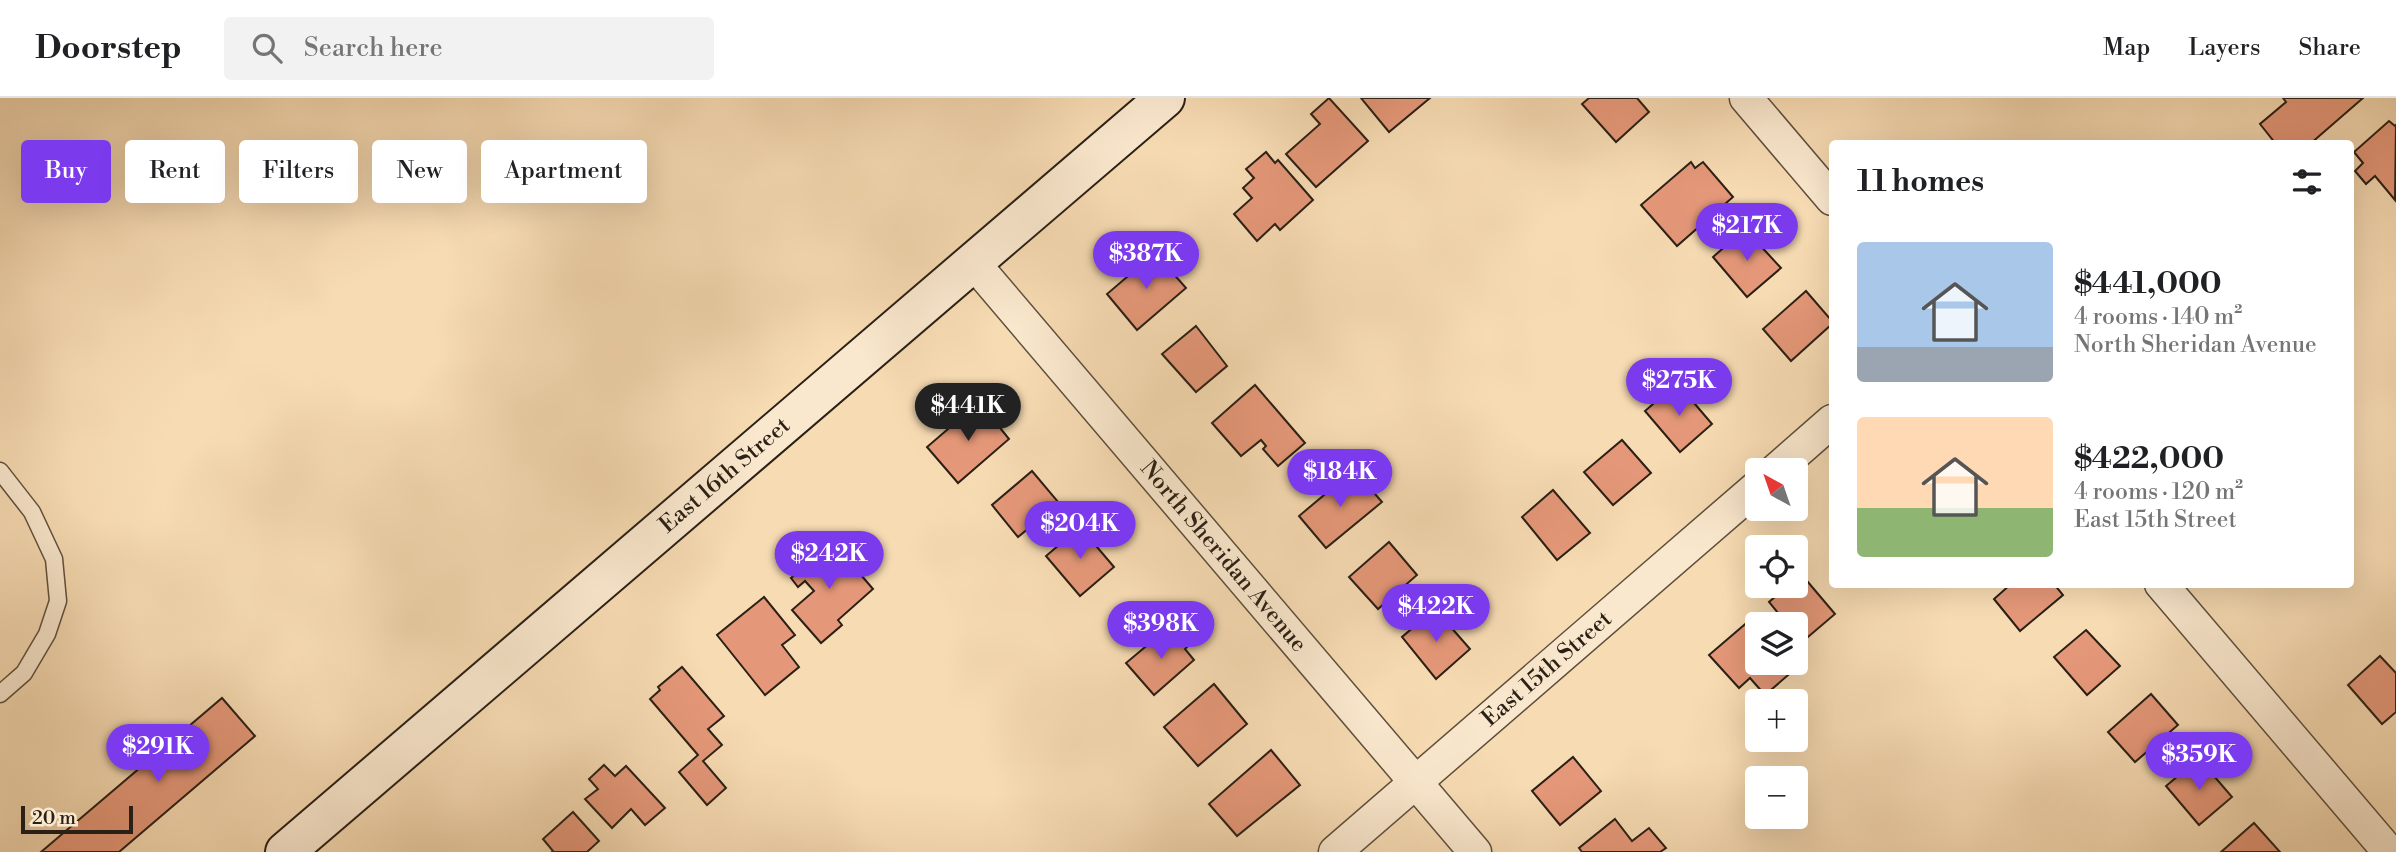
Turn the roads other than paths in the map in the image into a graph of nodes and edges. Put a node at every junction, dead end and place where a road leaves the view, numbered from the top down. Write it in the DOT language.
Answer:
graph roads {
  1 [pos="1165,98"];
  2 [pos="1746,98"];
  3 [pos="1829,195"];
  4 [pos="972,261"];
  5 [pos="1829,425"];
  6 [pos="1790,458"];
  7 [pos="0,471"];
  8 [pos="1745,496"];
  9 [pos="2164,588"];
  10 [pos="0,694"];
  11 [pos="1415,782"];
  12 [pos="285,852"];
  13 [pos="1335,852"];
  14 [pos="1475,852"];
  15 [pos="2389,852"];
  1 -- 4 [label="street, East 16th Street"];
  2 -- 3 [label="street"];
  4 -- 11 [label="street, North Sheridan Avenue"];
  4 -- 12 [label="street, East 16th Street"];
  5 -- 6 [label="street"];
  7 -- 10 [label="lane"];
  8 -- 11 [label="street, East 15th Street"];
  9 -- 15 [label="street"];
  11 -- 13 [label="street, East 15th Street"];
  11 -- 14 [label="street, North Sheridan Avenue"];
}
